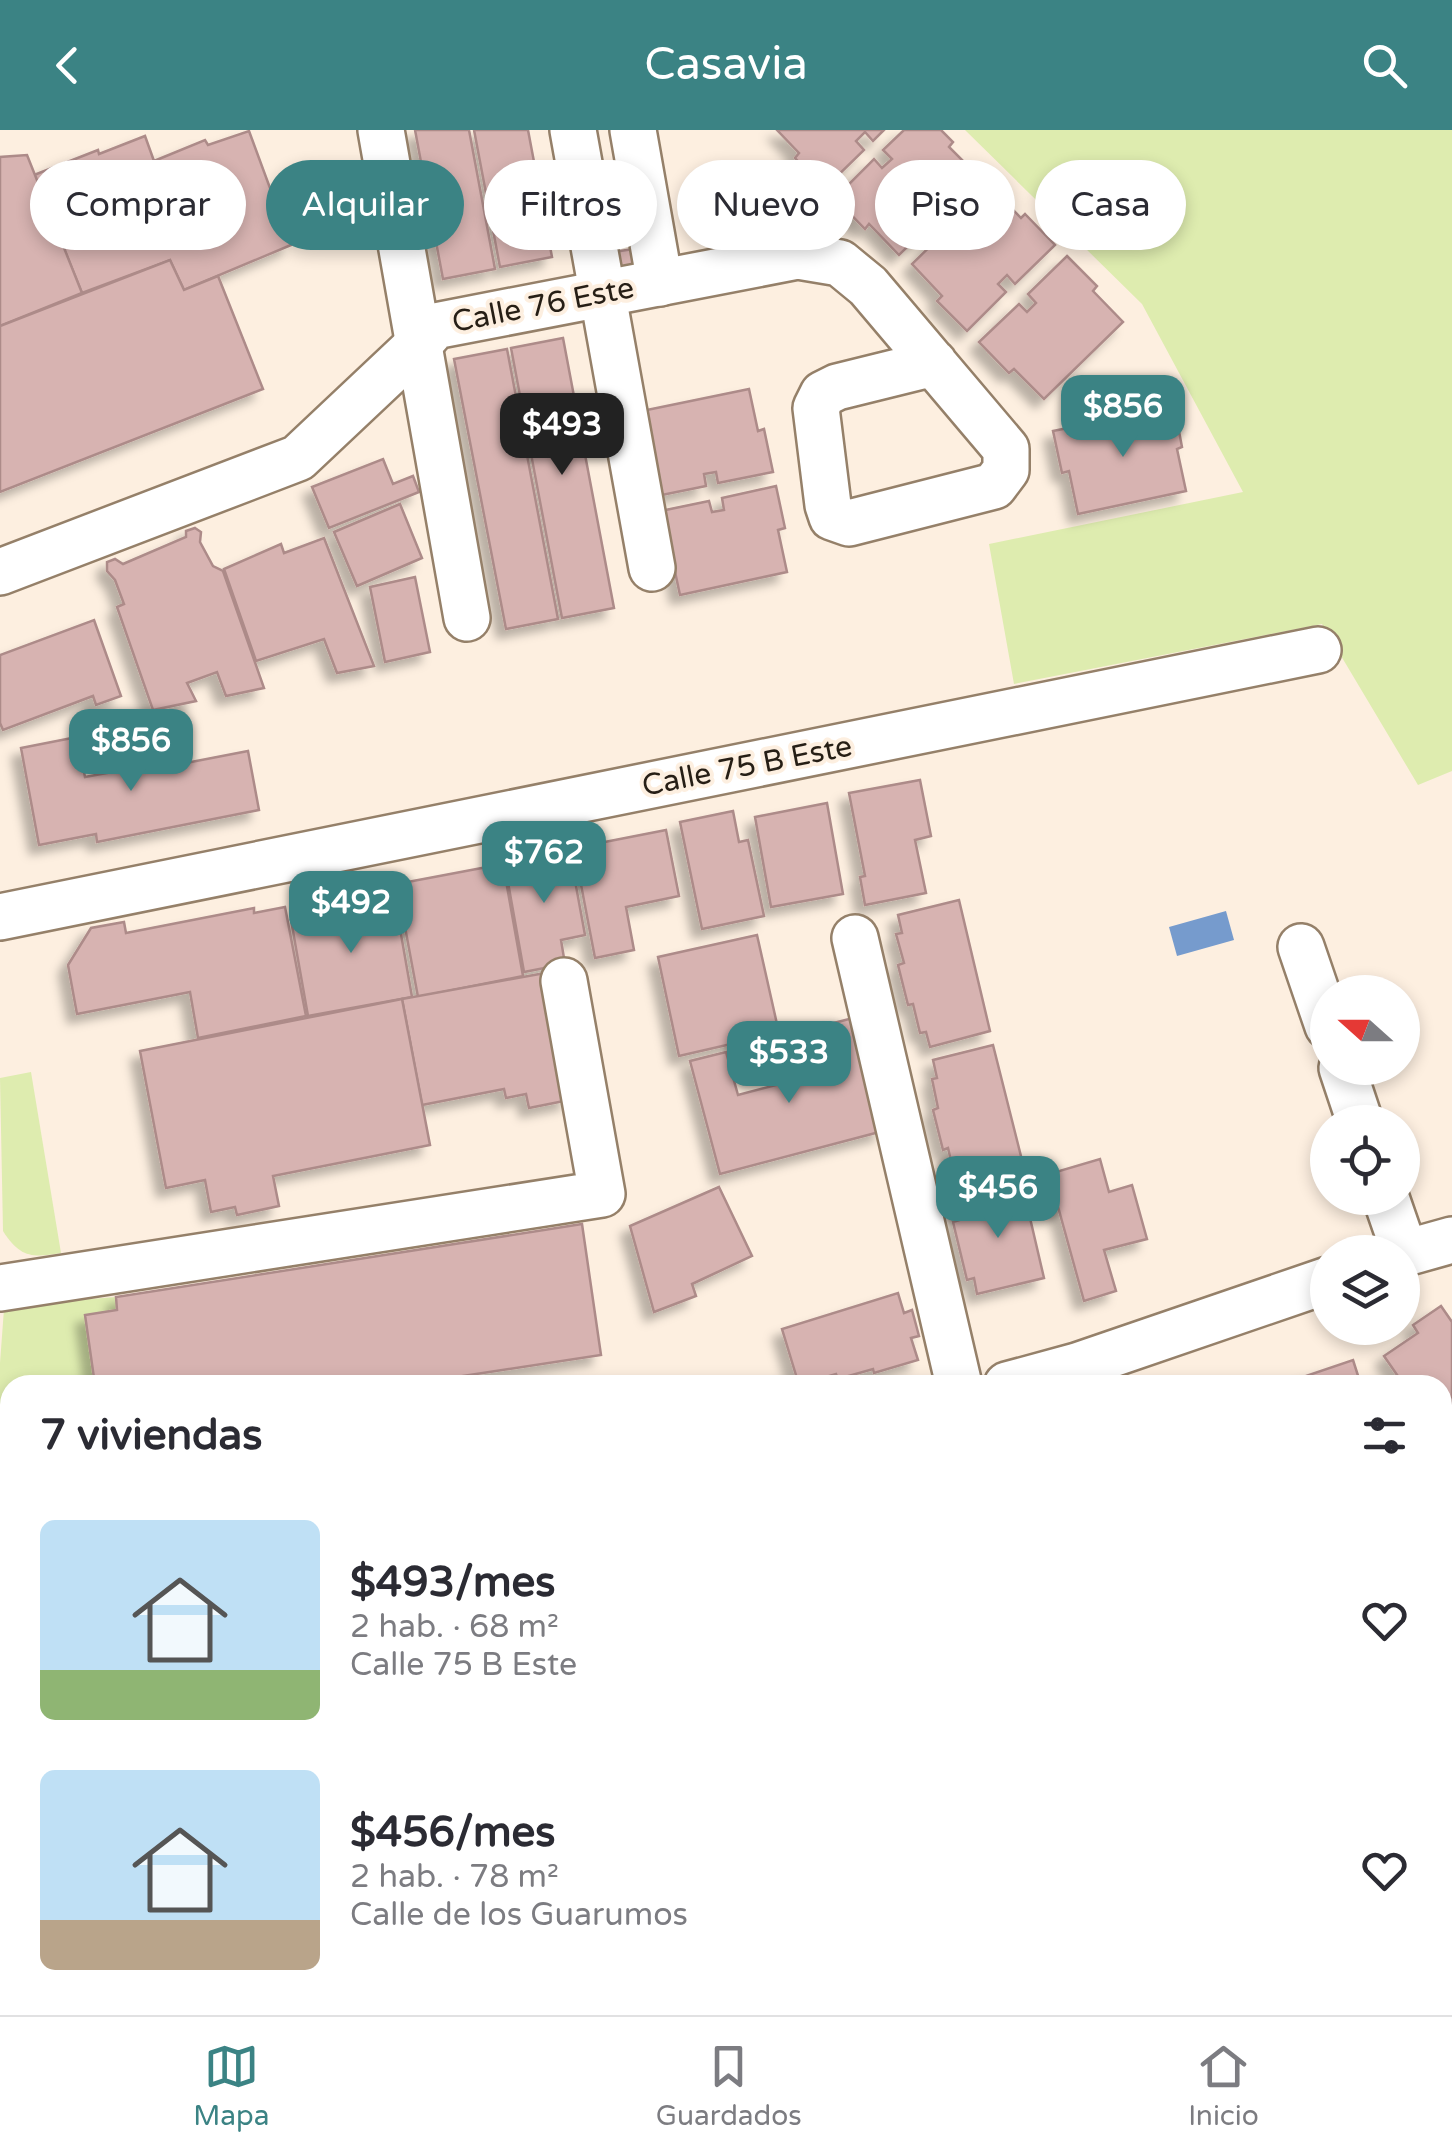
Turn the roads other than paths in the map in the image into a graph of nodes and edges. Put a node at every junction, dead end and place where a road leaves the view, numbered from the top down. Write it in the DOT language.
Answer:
graph roads {
  1 [pos="381,130"];
  2 [pos="573,130"];
  3 [pos="633,130"];
  4 [pos="660,283"];
  5 [pos="603,294"];
  6 [pos="419,344"];
  7 [pos="934,363"];
  8 [pos="652,568"];
  9 [pos="0,572"];
  10 [pos="468,618"];
  11 [pos="1318,650"];
  12 [pos="0,918"];
  13 [pos="855,938"];
  14 [pos="1301,947"];
  15 [pos="1311,975"];
  16 [pos="564,981"];
  17 [pos="1452,1240"];
  18 [pos="1420,1249"];
  19 [pos="1310,1287"];
  20 [pos="0,1288"];
  21 [pos="957,1375"];
  22 [pos="1083,1375"];
  1 -- 6 [label="street"];
  2 -- 5 [label="street"];
  3 -- 4 [label="street"];
  4 -- 5 [label="street, Calle 76 Este"];
  4 -- 7 [label="street, Calle 76 Este"];
  5 -- 6 [label="street, Calle 76 Este"];
  5 -- 8 [label="street"];
  6 -- 9 [label="street, Calle 76 Este"];
  6 -- 10 [label="street"];
  11 -- 12 [label="street, Calle 75 B Este"];
  13 -- 21 [label="street"];
  14 -- 15 [label="street"];
  16 -- 20 [label="street"];
  17 -- 18 [label="street"];
  19 -- 22 [label="street"];
}
